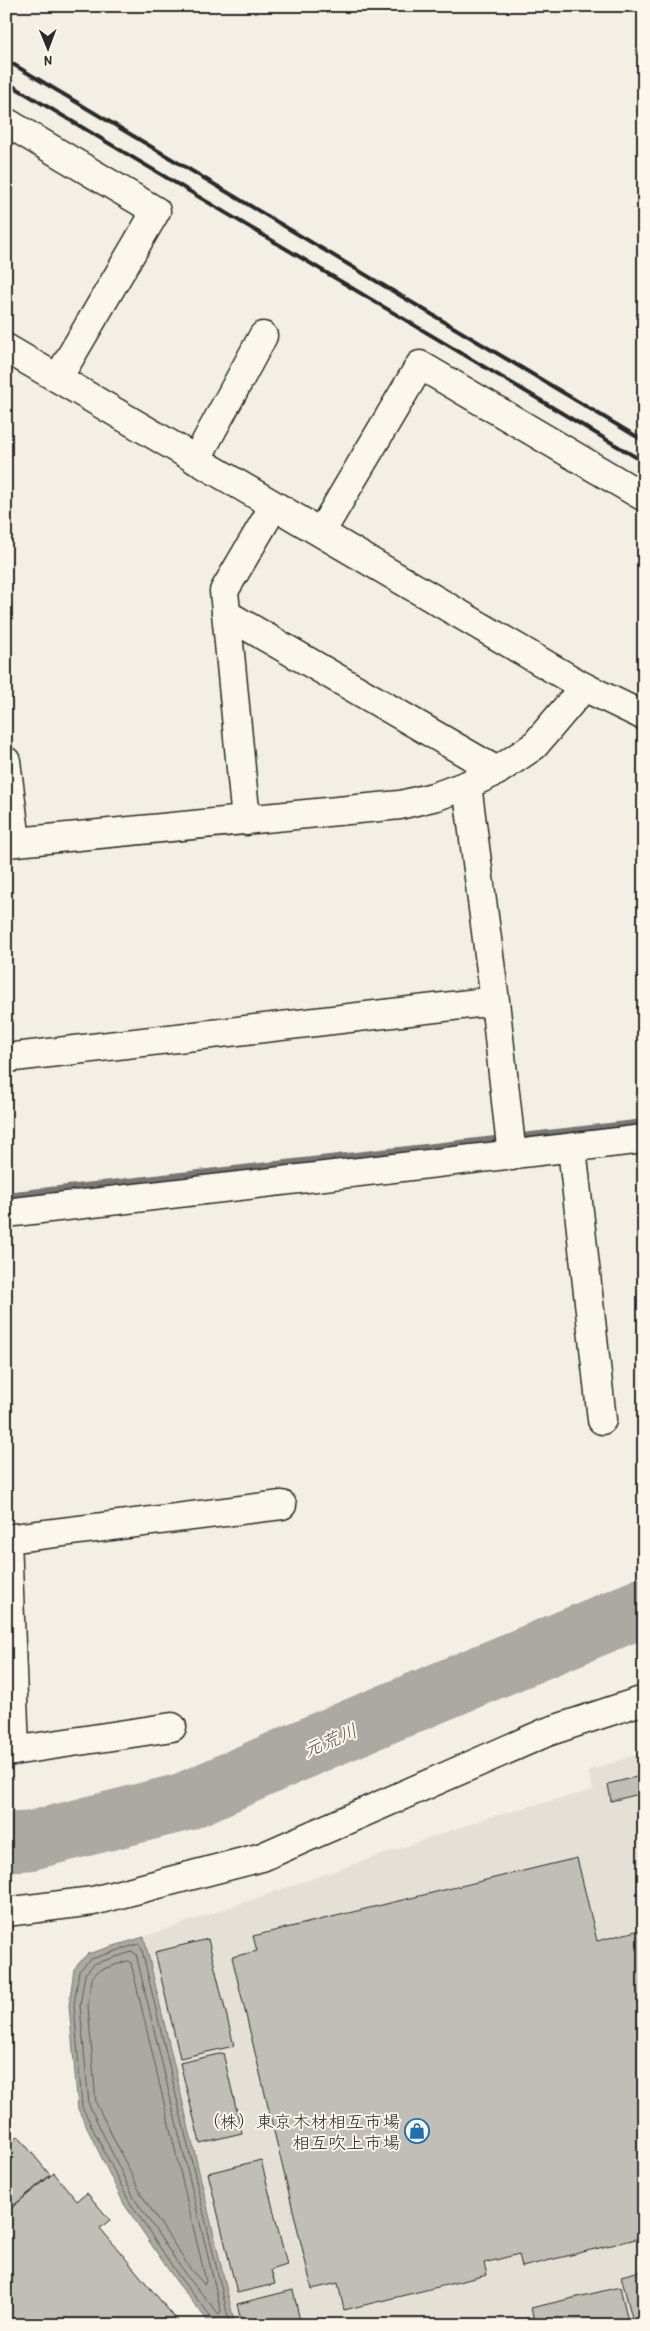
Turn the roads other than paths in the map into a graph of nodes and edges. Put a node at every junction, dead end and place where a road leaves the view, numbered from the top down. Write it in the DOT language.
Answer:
graph roads {
  1 [pos="6,122"];
  2 [pos="263,336"];
  3 [pos="6,348"];
  4 [pos="58,378"];
  5 [pos="196,460"];
  6 [pos="644,497"];
  7 [pos="274,506"];
  8 [pos="321,532"];
  9 [pos="226,614"];
  10 [pos="584,687"];
  11 [pos="644,716"];
  12 [pos="6,761"];
  13 [pos="497,771"];
  14 [pos="467,785"];
  15 [pos="246,821"];
  16 [pos="11,842"];
  17 [pos="495,1001"];
  18 [pos="6,1058"];
  19 [pos="644,1139"];
  20 [pos="572,1148"];
  21 [pos="512,1156"];
  22 [pos="6,1213"];
  23 [pos="602,1420"];
  24 [pos="282,1505"];
  25 [pos="7,1539"];
  26 [pos="644,1700"];
  27 [pos="172,1726"];
  28 [pos="11,1751"];
  29 [pos="6,1912"];
  1 -- 4 [label="street"];
  2 -- 5 [label="street"];
  3 -- 4 [label="street"];
  4 -- 5 [label="street"];
  5 -- 7 [label="street"];
  6 -- 8 [label="street"];
  7 -- 8 [label="street"];
  7 -- 9 [label="street"];
  8 -- 10 [label="street"];
  9 -- 13 [label="street"];
  9 -- 15 [label="street"];
  10 -- 11 [label="street"];
  10 -- 13 [label="street"];
  12 -- 16 [label="street"];
  13 -- 14 [label="street"];
  14 -- 15 [label="street"];
  14 -- 17 [label="street"];
  15 -- 16 [label="street"];
  17 -- 18 [label="street"];
  17 -- 21 [label="street"];
  19 -- 20 [label="street"];
  20 -- 21 [label="street"];
  20 -- 23 [label="street"];
  21 -- 22 [label="street"];
  24 -- 25 [label="street"];
  25 -- 28 [label="street"];
  26 -- 29 [label="street"];
  27 -- 28 [label="street"];
}
